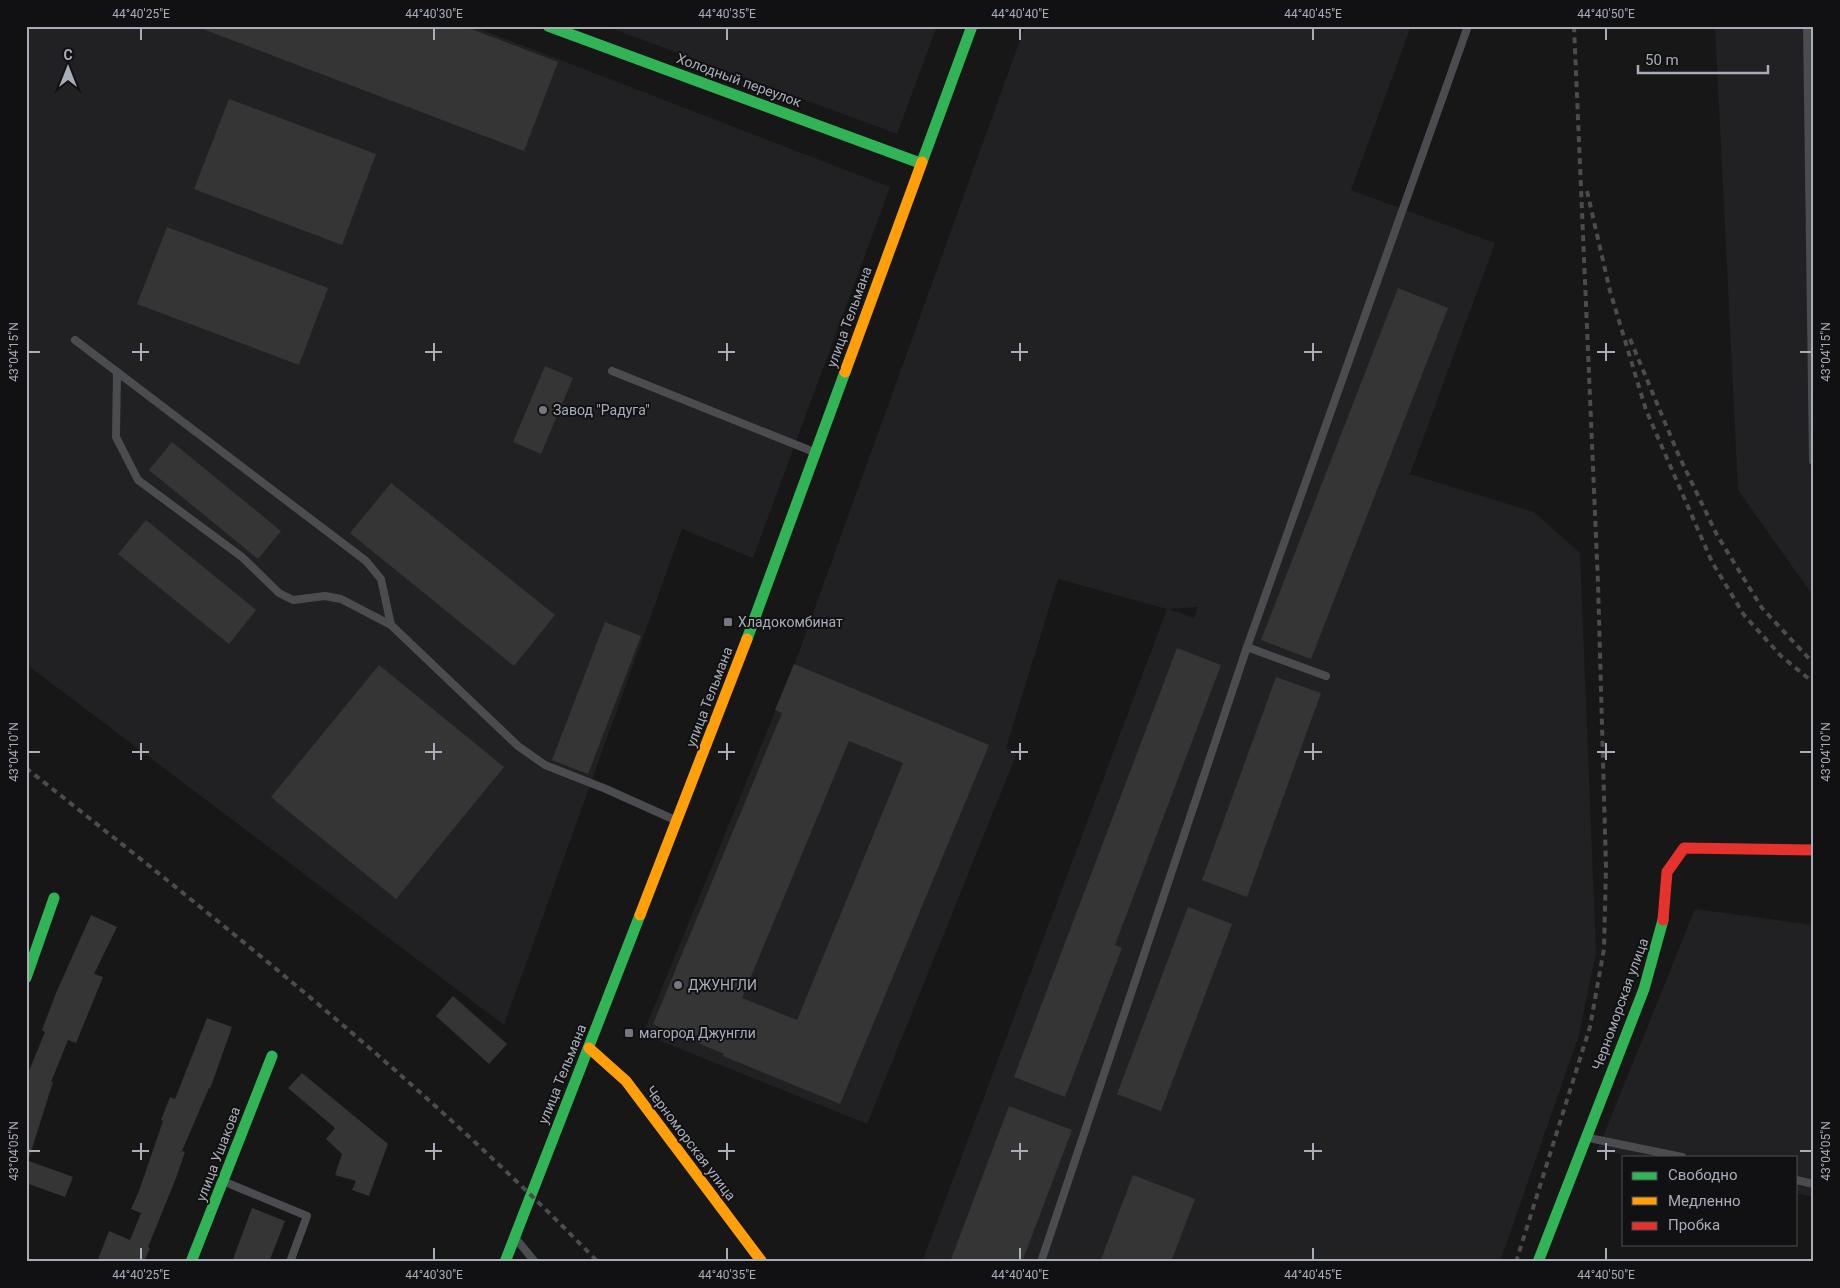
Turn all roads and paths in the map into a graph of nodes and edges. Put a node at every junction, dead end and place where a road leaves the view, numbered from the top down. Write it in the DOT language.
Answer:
graph roads {
  1 [pos="548,26"];
  2 [pos="972,26"];
  3 [pos="1468,26"];
  4 [pos="1807,26"];
  5 [pos="920,163"];
  6 [pos="75,340"];
  7 [pos="612,371"];
  8 [pos="118,372"];
  9 [pos="817,454"];
  10 [pos="1813,461"];
  11 [pos="391,625"];
  12 [pos="1247,647"];
  13 [pos="1326,676"];
  14 [pos="677,821"];
  15 [pos="1814,850"];
  16 [pos="54,898"];
  17 [pos="26,978"];
  18 [pos="589,1048"];
  19 [pos="272,1056"];
  20 [pos="1587,1137"];
  21 [pos="1677,1156"];
  22 [pos="1798,1180"];
  23 [pos="223,1182"];
  24 [pos="1814,1184"];
  25 [pos="514,1237"];
  26 [pos="191,1262"];
  27 [pos="290,1262"];
  28 [pos="505,1262"];
  29 [pos="535,1262"];
  30 [pos="762,1262"];
  31 [pos="1041,1262"];
  32 [pos="1538,1262"];
  1 -- 5 [label="street, Холодный переулок"];
  2 -- 5 [label="street, улица Тельмана"];
  3 -- 12 [label="lane"];
  4 -- 10 [label="lane"];
  5 -- 9 [label="street, улица Тельмана"];
  6 -- 8 [label="lane"];
  7 -- 9 [label="lane"];
  8 -- 11 [label="lane"];
  8 -- 11 [label="lane"];
  9 -- 14 [label="street, улица Тельмана"];
  11 -- 14 [label="lane"];
  12 -- 13 [label="lane"];
  12 -- 31 [label="lane"];
  14 -- 18 [label="street, улица Тельмана"];
  15 -- 20 [label="street, Черноморская улица"];
  16 -- 17 [label="street"];
  18 -- 25 [label="street, улица Тельмана"];
  18 -- 30 [label="street, Черноморская улица"];
  19 -- 23 [label="street, улица Ушакова"];
  20 -- 21 [label="lane"];
  20 -- 32 [label="street, Черноморская улица"];
  22 -- 24 [label="lane"];
  23 -- 26 [label="street, улица Ушакова"];
  23 -- 27 [label="lane"];
  25 -- 28 [label="street, улица Тельмана"];
  25 -- 29 [label="lane"];
}
